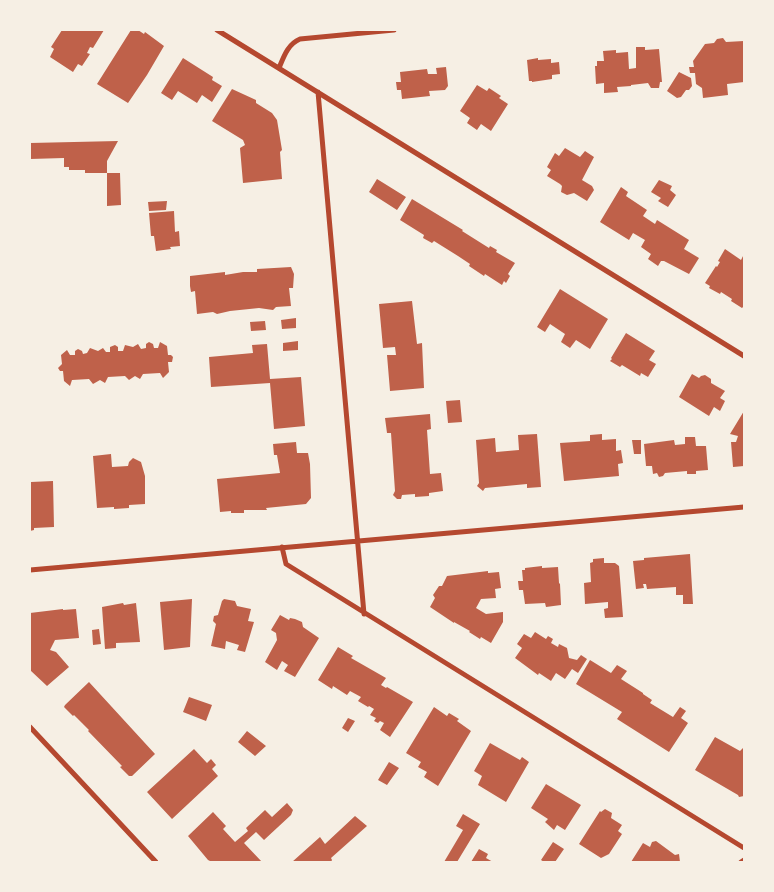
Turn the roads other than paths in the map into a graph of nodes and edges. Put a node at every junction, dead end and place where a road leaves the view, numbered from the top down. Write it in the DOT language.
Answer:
graph roads {
  1 [pos="217,30"];
  2 [pos="394,30"];
  3 [pos="279,68"];
  4 [pos="318,92"];
  5 [pos="744,356"];
  6 [pos="744,507"];
  7 [pos="359,541"];
  8 [pos="282,548"];
  9 [pos="30,570"];
  10 [pos="364,614"];
  11 [pos="30,727"];
  12 [pos="744,848"];
  13 [pos="156,862"];
  1 -- 3 [label="street"];
  2 -- 3 [label="street"];
  3 -- 4 [label="street"];
  4 -- 5 [label="street"];
  4 -- 7 [label="street"];
  6 -- 7 [label="street"];
  7 -- 8 [label="street"];
  7 -- 10 [label="street"];
  8 -- 9 [label="street"];
  8 -- 10 [label="street"];
  10 -- 12 [label="street"];
  11 -- 13 [label="street"];
}
